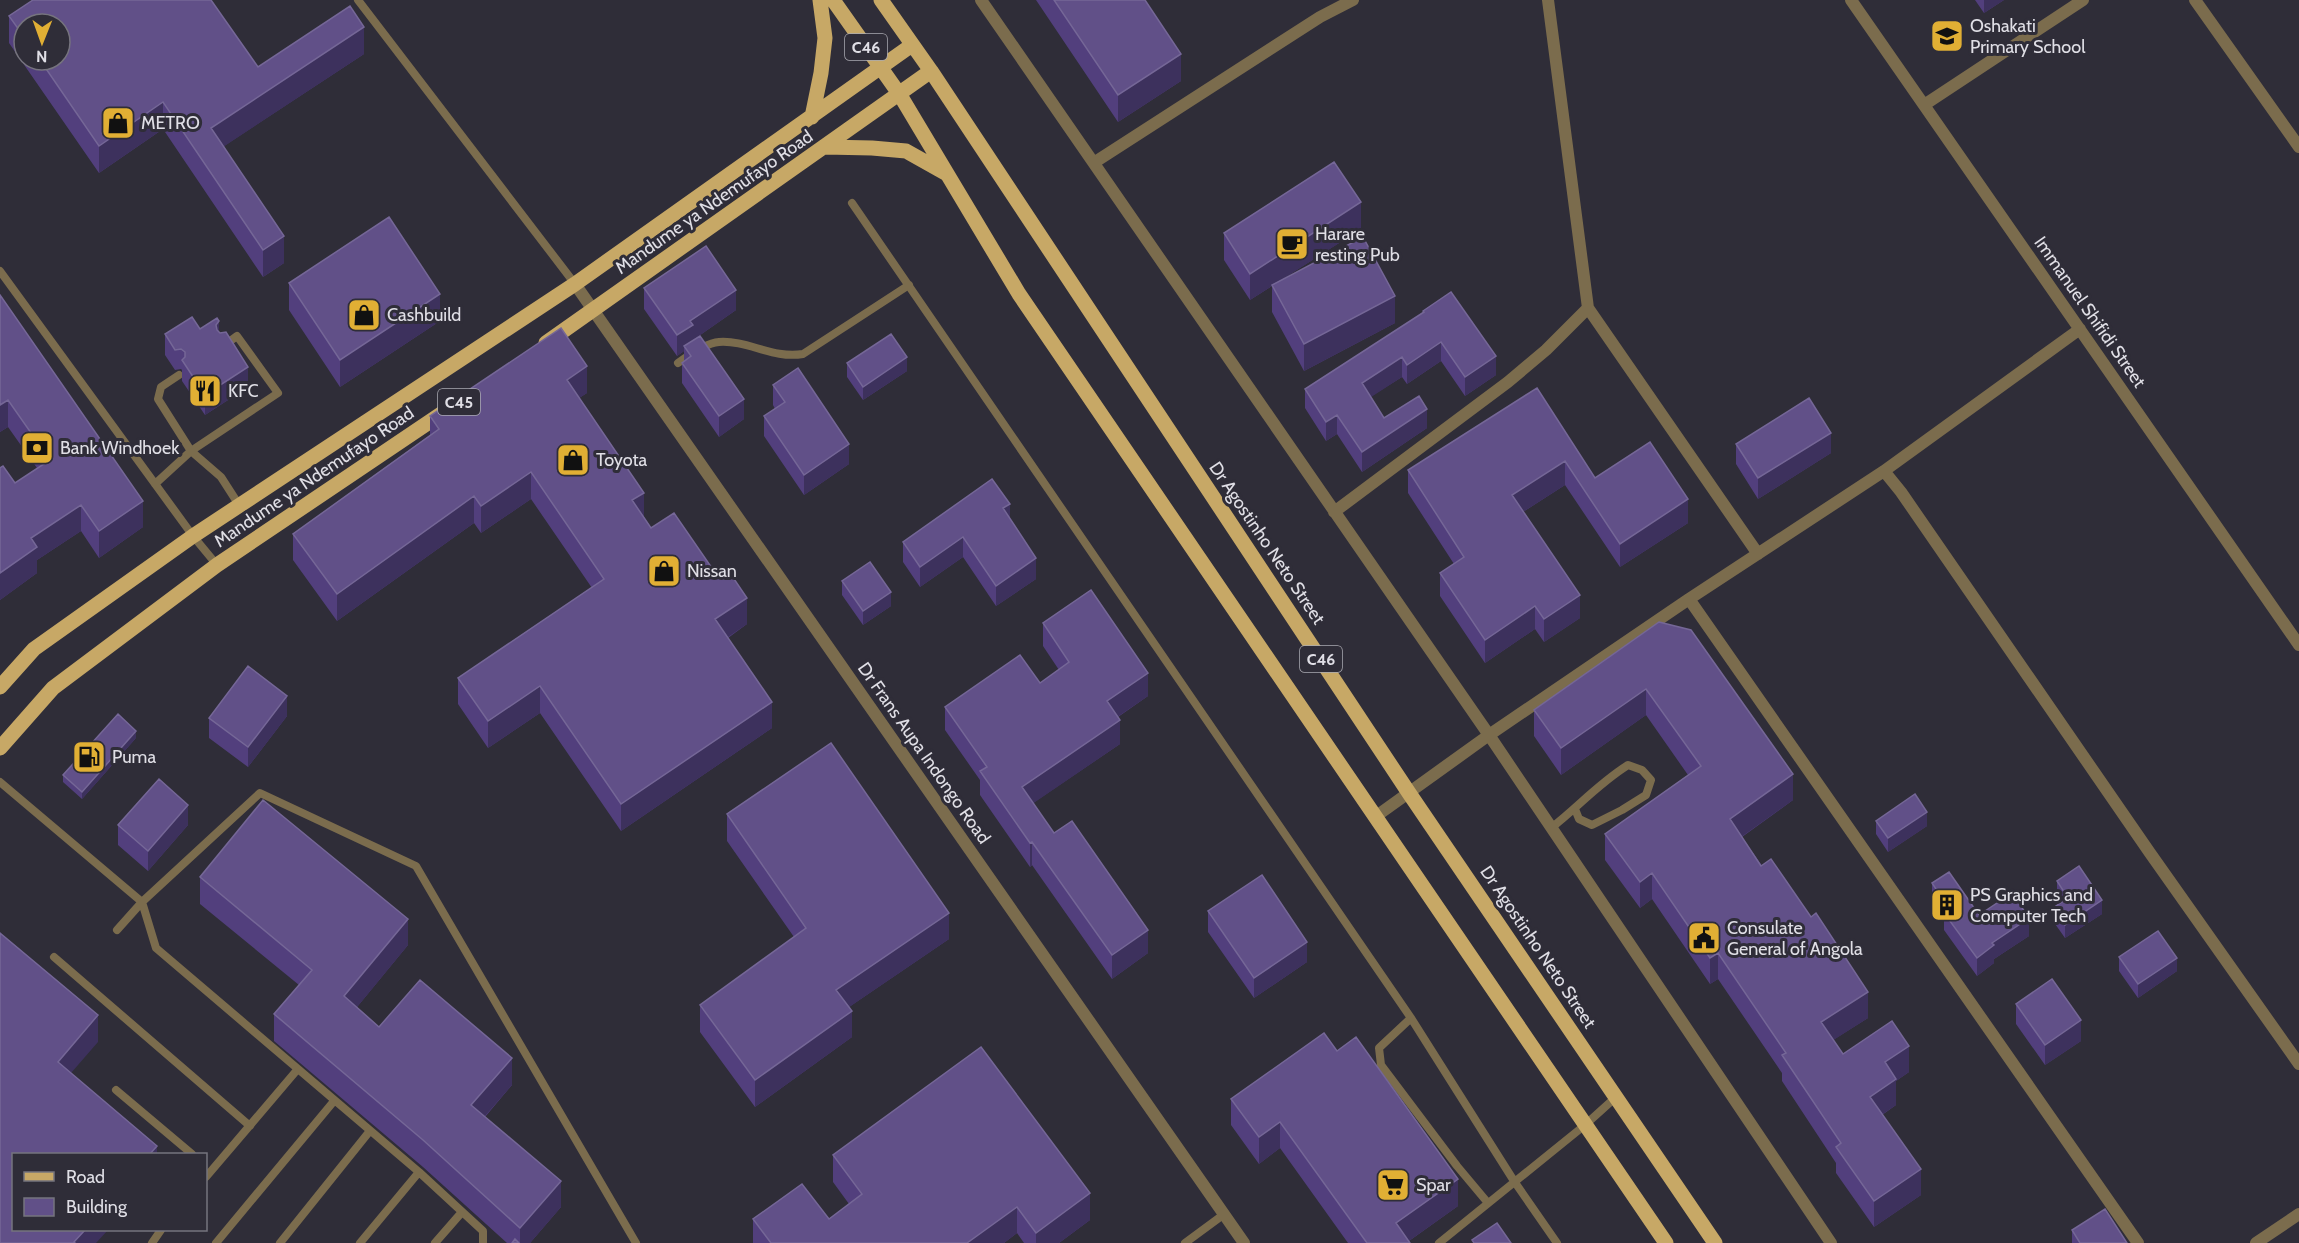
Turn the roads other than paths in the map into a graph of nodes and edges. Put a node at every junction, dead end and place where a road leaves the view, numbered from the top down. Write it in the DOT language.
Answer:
graph roads {
  1 [pos="358,0"];
  2 [pos="820,0"];
  3 [pos="833,0"];
  4 [pos="881,0"];
  5 [pos="981,0"];
  6 [pos="1353,0"];
  7 [pos="1548,0"];
  8 [pos="1851,0"];
  9 [pos="2083,0"];
  10 [pos="2195,0"];
  11 [pos="912,45"];
  12 [pos="881,68"];
  13 [pos="931,71"];
  14 [pos="900,95"];
  15 [pos="1924,105"];
  16 [pos="812,117"];
  17 [pos="825,147"];
  18 [pos="2299,147"];
  19 [pos="1095,162"];
  20 [pos="947,174"];
  21 [pos="852,203"];
  22 [pos="0,271"];
  23 [pos="575,284"];
  24 [pos="909,285"];
  25 [pos="1588,308"];
  26 [pos="594,310"];
  27 [pos="2080,329"];
  28 [pos="222,347"];
  29 [pos="536,350"];
  30 [pos="678,363"];
  31 [pos="179,375"];
  32 [pos="459,402"];
  33 [pos="191,451"];
  34 [pos="1884,471"];
  35 [pos="155,484"];
  36 [pos="239,505"];
  37 [pos="1334,512"];
  38 [pos="193,537"];
  39 [pos="1758,554"];
  40 [pos="217,566"];
  41 [pos="1689,599"];
  42 [pos="2299,645"];
  43 [pos="0,687"];
  44 [pos="1489,735"];
  45 [pos="0,748"];
  46 [pos="0,782"];
  47 [pos="1409,793"];
  48 [pos="1575,809"];
  49 [pos="1375,817"];
  50 [pos="1551,828"];
  51 [pos="142,902"];
  52 [pos="117,930"];
  53 [pos="54,957"];
  54 [pos="1411,1018"];
  55 [pos="2299,1064"];
  56 [pos="297,1070"];
  57 [pos="116,1090"];
  58 [pos="1616,1097"];
  59 [pos="334,1101"];
  60 [pos="1585,1125"];
  61 [pos="250,1126"];
  62 [pos="369,1132"];
  63 [pos="190,1153"];
  64 [pos="207,1171"];
  65 [pos="419,1172"];
  66 [pos="1514,1181"];
  67 [pos="1488,1203"];
  68 [pos="462,1212"];
  69 [pos="2299,1214"];
  70 [pos="1223,1215"];
  71 [pos="216,1243"];
  72 [pos="280,1243"];
  73 [pos="360,1243"];
  74 [pos="435,1243"];
  75 [pos="483,1243"];
  76 [pos="636,1243"];
  77 [pos="1185,1243"];
  78 [pos="1244,1243"];
  79 [pos="1439,1243"];
  80 [pos="1557,1243"];
  81 [pos="1666,1243"];
  82 [pos="1715,1243"];
  83 [pos="1831,1243"];
  84 [pos="2138,1243"];
  85 [pos="2256,1243"];
  1 -- 23 [label="lane"];
  2 -- 16 [label="main road"];
  3 -- 12 [label="main road, C46"];
  4 -- 11 [label="main road, C46"];
  5 -- 19 [label="street"];
  6 -- 19 [label="street"];
  7 -- 25 [label="street"];
  8 -- 15 [label="street, Immanuel Shifidi Street"];
  9 -- 15 [label="street"];
  10 -- 18 [label="street"];
  11 -- 12 [label="main road, Mandume ya Ndemufayo Road / C45"];
  11 -- 13 [label="main road, C46"];
  12 -- 14 [label="main road, C46"];
  12 -- 16 [label="main road, Mandume ya Ndemufayo Road / C45"];
  13 -- 14 [label="main road, Mandume ya Ndemufayo Road"];
  13 -- 47 [label="main road, Dr Agostinho Neto Street / C46"];
  14 -- 17 [label="main road, Mandume ya Ndemufayo Road"];
  14 -- 20 [label="main road, C46"];
  15 -- 27 [label="street, Immanuel Shifidi Street"];
  16 -- 23 [label="main road, Mandume ya Ndemufayo Road / C45"];
  17 -- 20 [label="main road"];
  17 -- 26 [label="main road, Mandume ya Ndemufayo Road"];
  19 -- 37 [label="street"];
  20 -- 49 [label="main road, C46"];
  21 -- 24 [label="lane"];
  22 -- 35 [label="lane"];
  23 -- 26 [label="street, Dr Frans Aupa Indongo Road"];
  23 -- 36 [label="main road, Mandume ya Ndemufayo Road / C45"];
  24 -- 30 [label="lane"];
  24 -- 54 [label="lane"];
  25 -- 37 [label="street"];
  25 -- 39 [label="street"];
  26 -- 29 [label="main road, Mandume ya Ndemufayo Road"];
  26 -- 70 [label="street, Dr Frans Aupa Indongo Road"];
  27 -- 34 [label="street"];
  27 -- 42 [label="street, Immanuel Shifidi Street"];
  28 -- 33 [label="lane"];
  31 -- 33 [label="lane"];
  32 -- 40 [label="main road, Mandume ya Ndemufayo Road / C45"];
  33 -- 35 [label="lane"];
  33 -- 36 [label="lane"];
  34 -- 39 [label="street"];
  34 -- 55 [label="street"];
  35 -- 38 [label="lane"];
  36 -- 38 [label="main road, Mandume ya Ndemufayo Road / C45"];
  37 -- 44 [label="street"];
  38 -- 40 [label="lane"];
  38 -- 43 [label="main road, Mandume ya Ndemufayo Road / C45"];
  39 -- 41 [label="street"];
  40 -- 45 [label="main road, Mandume ya Ndemufayo Road / C45"];
  41 -- 44 [label="street"];
  41 -- 84 [label="street"];
  44 -- 47 [label="street"];
  44 -- 50 [label="street"];
  46 -- 51 [label="lane"];
  47 -- 49 [label="street"];
  47 -- 58 [label="main road, Dr Agostinho Neto Street / C46"];
  48 -- 48 [label="lane"];
  48 -- 50 [label="lane"];
  49 -- 60 [label="main road, C46"];
  50 -- 83 [label="street"];
  51 -- 52 [label="lane"];
  51 -- 56 [label="lane"];
  51 -- 76 [label="lane"];
  53 -- 61 [label="lane"];
  54 -- 66 [label="lane"];
  54 -- 67 [label="lane"];
  56 -- 59 [label="lane"];
  56 -- 61 [label="lane"];
  57 -- 63 [label="lane"];
  58 -- 60 [label="lane"];
  58 -- 82 [label="main road, Dr Agostinho Neto Street / C46"];
  59 -- 62 [label="lane"];
  59 -- 71 [label="lane"];
  60 -- 66 [label="lane"];
  60 -- 81 [label="main road, C46"];
  61 -- 64 [label="lane"];
  62 -- 65 [label="lane"];
  62 -- 72 [label="lane"];
  65 -- 68 [label="lane"];
  65 -- 73 [label="lane"];
  66 -- 67 [label="lane"];
  66 -- 80 [label="lane"];
  67 -- 79 [label="lane"];
  68 -- 74 [label="lane"];
  68 -- 75 [label="lane"];
  69 -- 85 [label="street"];
  70 -- 77 [label="lane"];
  70 -- 78 [label="street, Dr Frans Aupa Indongo Road"];
}
